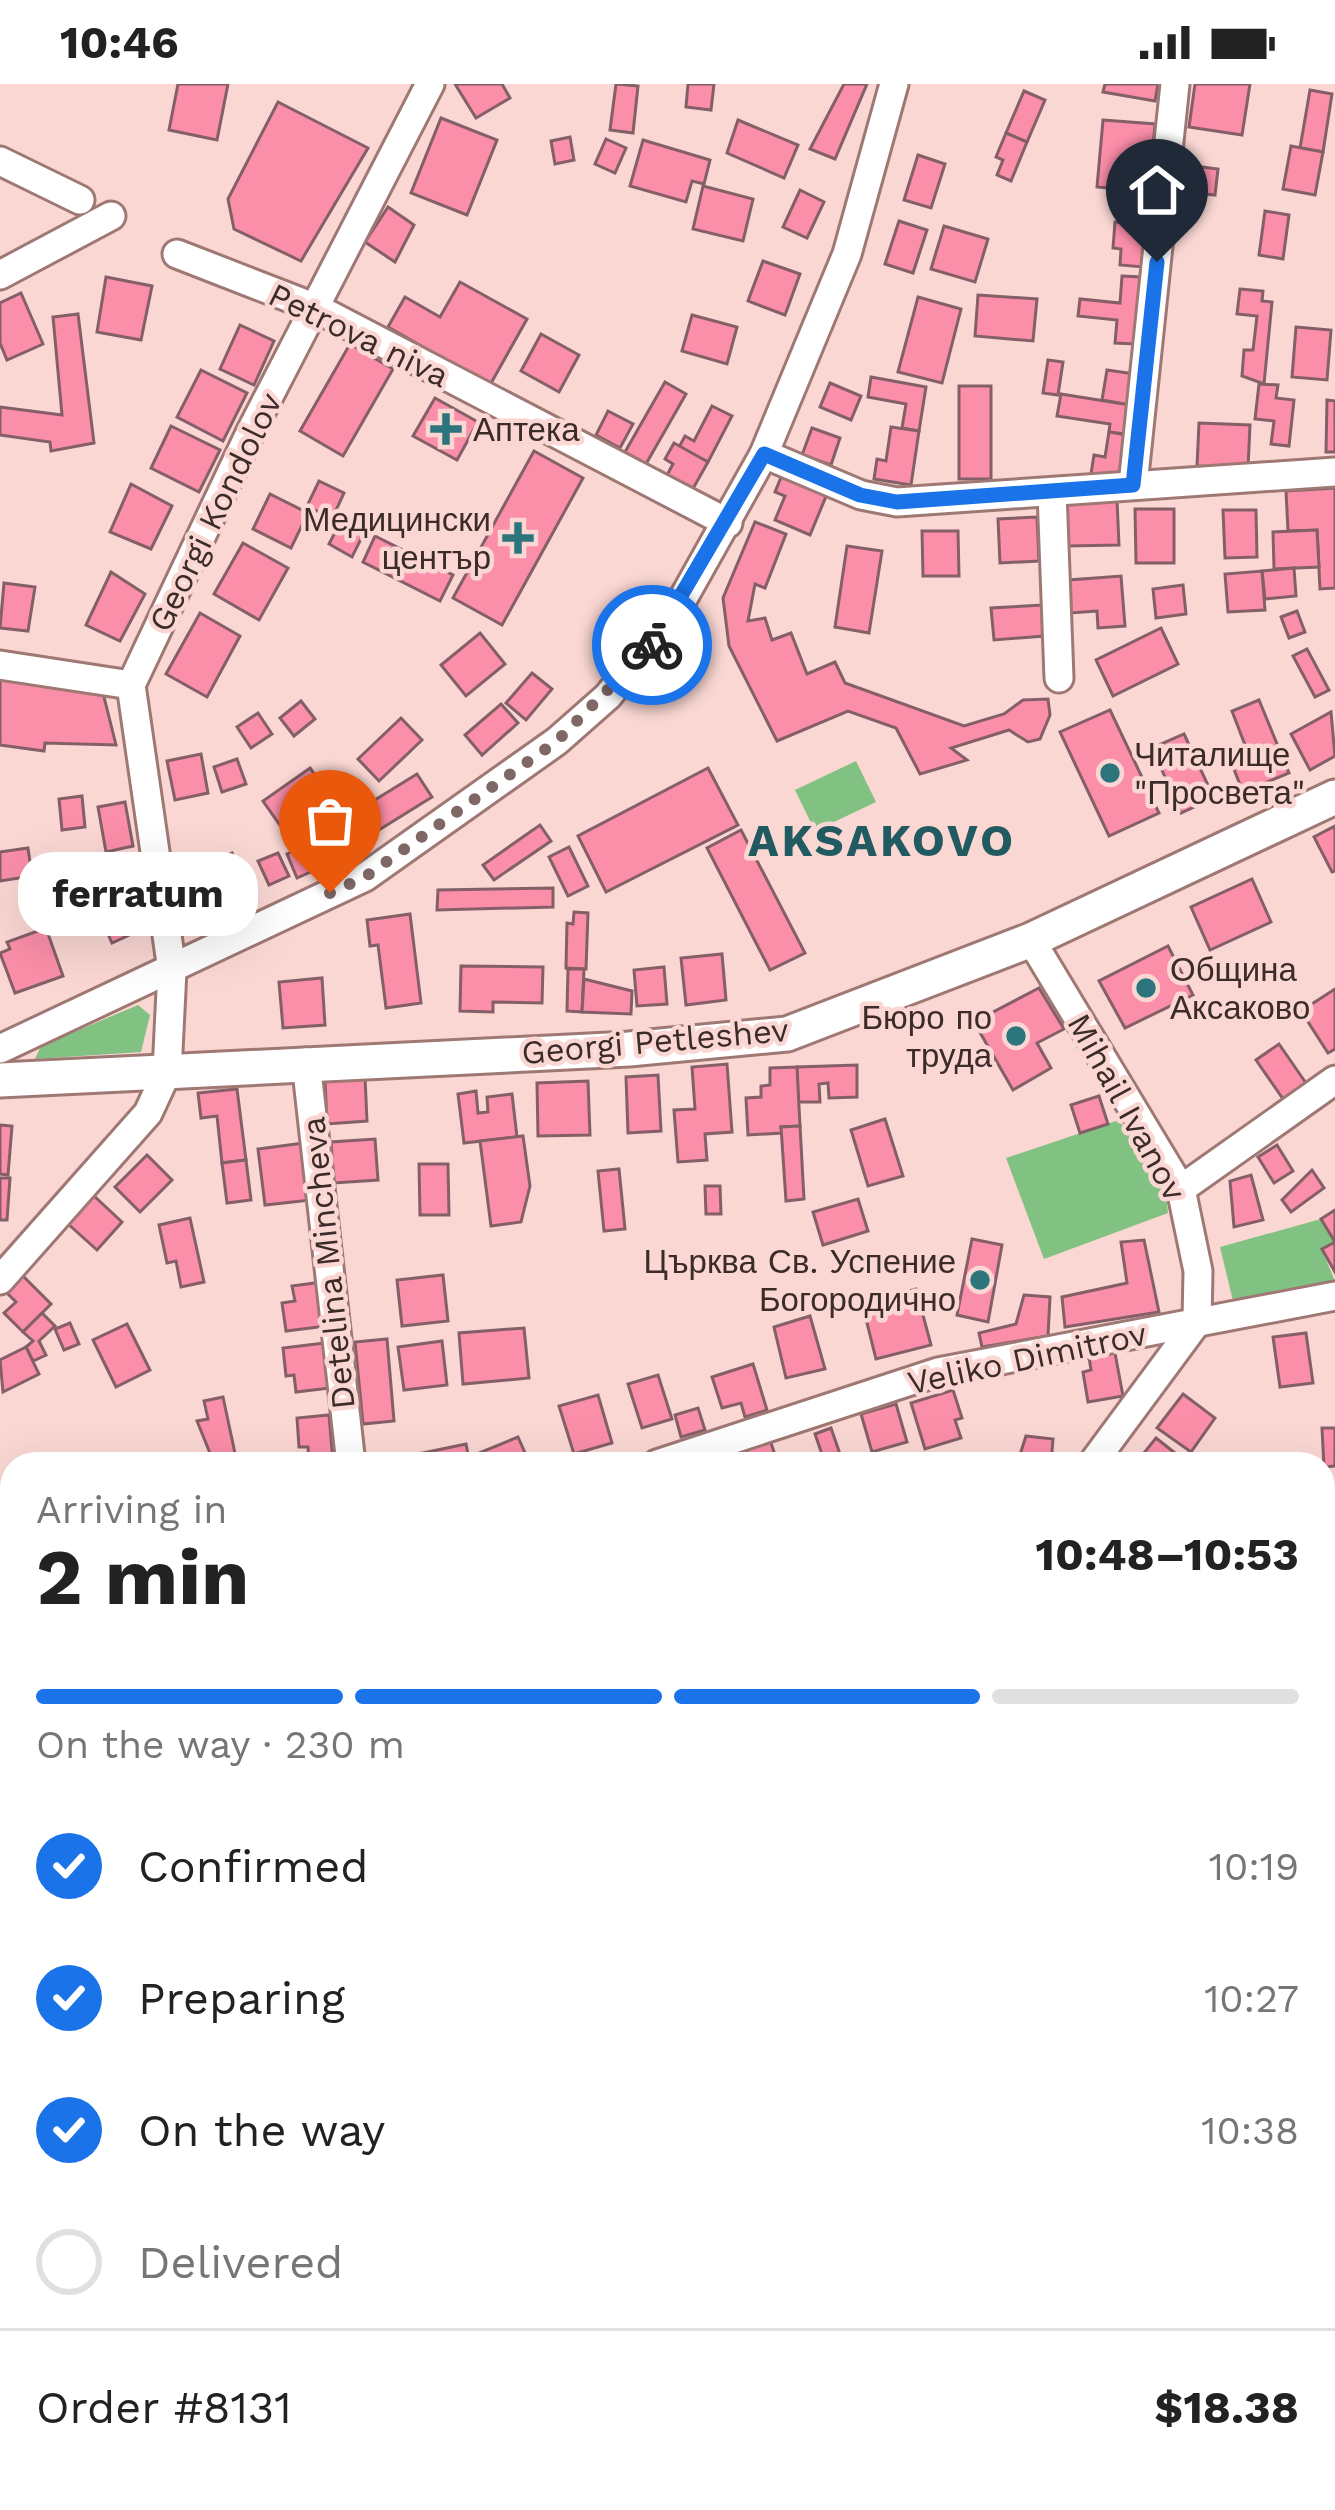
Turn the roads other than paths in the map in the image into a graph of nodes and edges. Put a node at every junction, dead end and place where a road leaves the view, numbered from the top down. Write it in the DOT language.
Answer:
graph roads {
  1 [pos="430,84"];
  2 [pos="894,84"];
  3 [pos="1175,84"];
  4 [pos="0,161"];
  5 [pos="80,200"];
  6 [pos="111,216"];
  7 [pos="177,254"];
  8 [pos="0,275"];
  9 [pos="316,308"];
  10 [pos="764,454"];
  11 [pos="1335,472"];
  12 [pos="1133,485"];
  13 [pos="1052,492"];
  14 [pos="728,523"];
  15 [pos="0,665"];
  16 [pos="1060,678"];
  17 [pos="131,686"];
  18 [pos="1335,797"];
  19 [pos="1031,940"];
  20 [pos="172,970"];
  21 [pos="0,1049"];
  22 [pos="306,1062"];
  23 [pos="167,1072"];
  24 [pos="0,1080"];
  25 [pos="1335,1080"];
  26 [pos="1180,1189"];
  27 [pos="0,1280"];
  28 [pos="1335,1296"];
  29 [pos="1197,1322"];
  30 [pos="350,1452"];
  31 [pos="694,1452"];
  32 [pos="1101,1452"];
  1 -- 9 [label="street, Georgi Kondolov"];
  2 -- 10 [label="street"];
  3 -- 12 [label="street"];
  4 -- 5 [label="street"];
  6 -- 8 [label="street"];
  7 -- 9 [label="street, Petrova niva"];
  9 -- 14 [label="street, Petrova niva"];
  9 -- 17 [label="street, Georgi Kondolov"];
  10 -- 13 [label="street"];
  10 -- 14 [label="street"];
  11 -- 12 [label="street"];
  12 -- 13 [label="street"];
  13 -- 16 [label="street"];
  14 -- 20 [label="street"];
  15 -- 17 [label="street"];
  17 -- 20 [label="street"];
  18 -- 19 [label="main road, Georgi Petleshev"];
  19 -- 22 [label="main road, Georgi Petleshev"];
  19 -- 26 [label="street, Mihail Ivanov"];
  20 -- 21 [label="street"];
  20 -- 23 [label="street"];
  22 -- 23 [label="main road, Georgi Petleshev"];
  22 -- 30 [label="street, Detelina Mincheva"];
  23 -- 24 [label="main road, Georgi Petleshev"];
  23 -- 27 [label="street"];
  25 -- 26 [label="street"];
  26 -- 29 [label="street, Mihail Ivanov"];
  28 -- 29 [label="street, Veliko Dimitrov"];
  29 -- 31 [label="street, Veliko Dimitrov"];
  29 -- 32 [label="street"];
}
